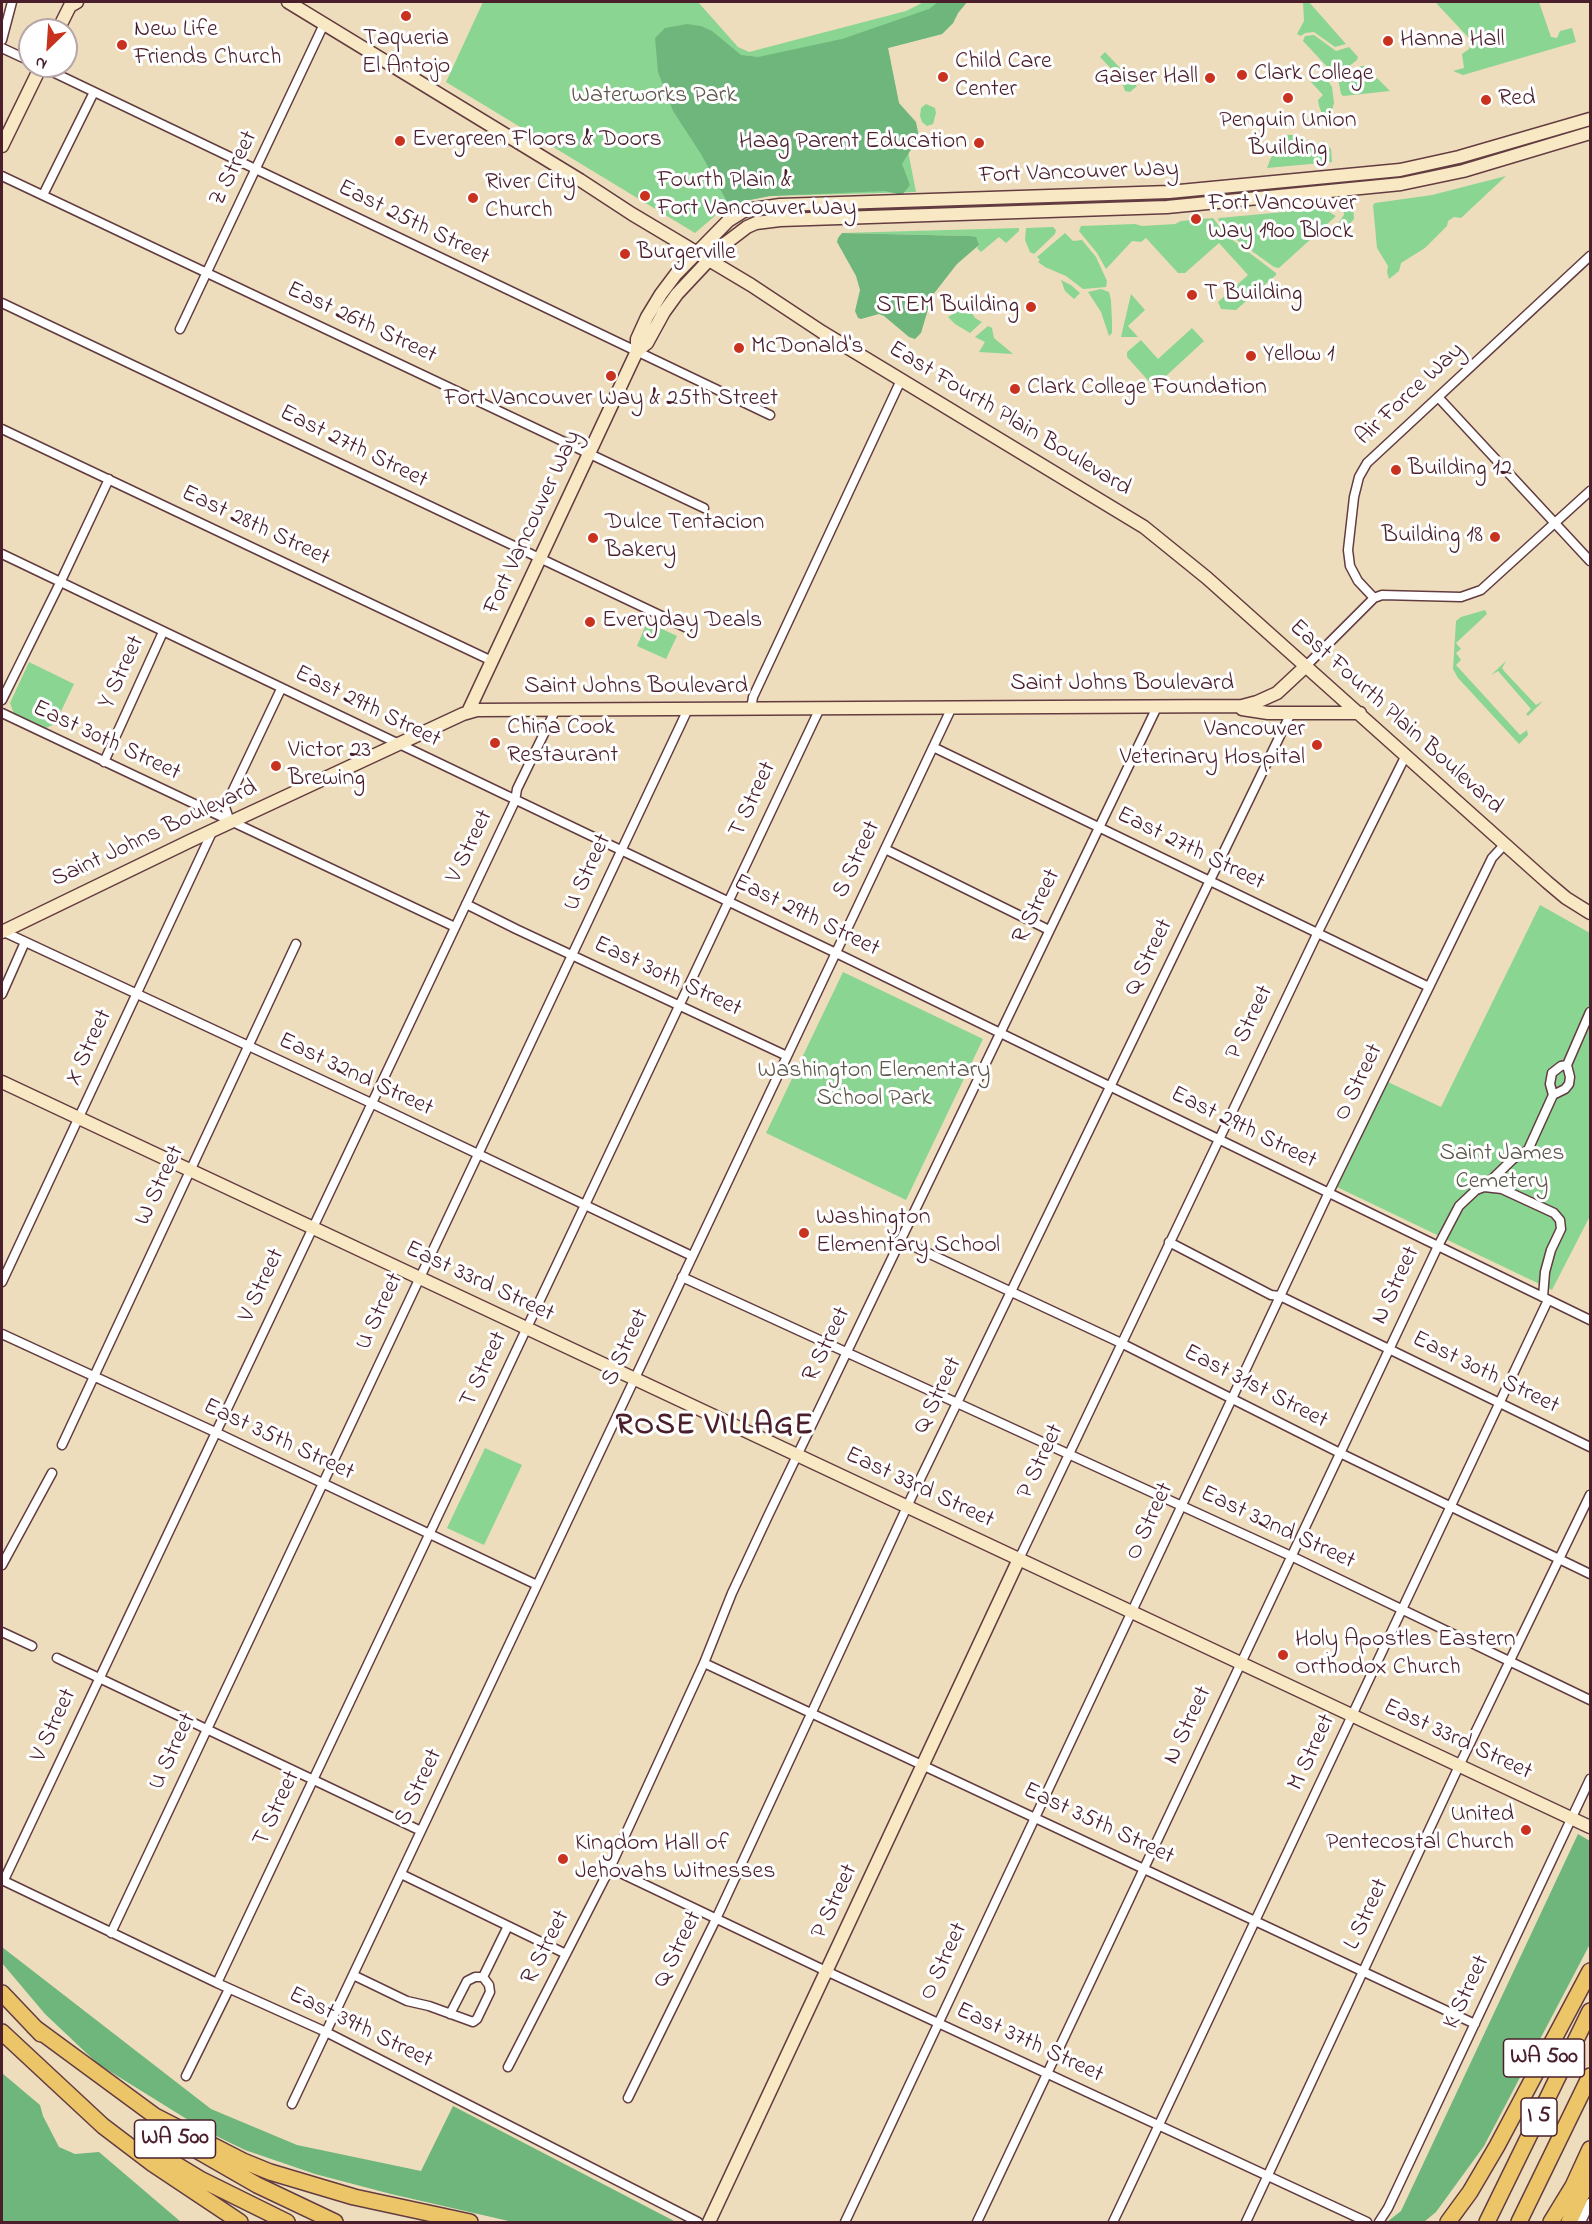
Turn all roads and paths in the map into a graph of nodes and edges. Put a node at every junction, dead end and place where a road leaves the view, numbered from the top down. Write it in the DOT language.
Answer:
graph roads {
  1 [pos="12,2"];
  2 [pos="288,2"];
  3 [pos="72,3"];
  4 [pos="64,18"];
  5 [pos="324,24"];
  6 [pos="2,40"];
  7 [pos="2,48"];
  8 [pos="18,56"];
  9 [pos="34,78"];
  10 [pos="65,78"];
  11 [pos="94,92"];
  12 [pos="1590,119"];
  13 [pos="1590,133"];
  14 [pos="2,146"];
  15 [pos="256,171"];
  16 [pos="2,176"];
  17 [pos="43,195"];
  18 [pos="696,253"];
  19 [pos="1590,256"];
  20 [pos="709,260"];
  21 [pos="206,273"];
  22 [pos="2,303"];
  23 [pos="180,329"];
  24 [pos="637,351"];
  25 [pos="901,380"];
  26 [pos="1438,397"];
  27 [pos="770,415"];
  28 [pos="2,429"];
  29 [pos="590,453"];
  30 [pos="109,479"];
  31 [pos="1590,491"];
  32 [pos="704,508"];
  33 [pos="1556,523"];
  34 [pos="2,554"];
  35 [pos="540,558"];
  36 [pos="1590,561"];
  37 [pos="60,583"];
  38 [pos="1374,598"];
  39 [pos="687,628"];
  40 [pos="163,632"];
  41 [pos="492,661"];
  42 [pos="1306,666"];
  43 [pos="281,689"];
  44 [pos="2,700"];
  45 [pos="952,707"];
  46 [pos="1157,707"];
  47 [pos="1232,707"];
  48 [pos="820,708"];
  49 [pos="556,709"];
  50 [pos="688,709"];
  51 [pos="751,709"];
  52 [pos="468,712"];
  53 [pos="2,713"];
  54 [pos="1290,713"];
  55 [pos="1360,713"];
  56 [pos="397,744"];
  57 [pos="933,747"];
  58 [pos="1406,755"];
  59 [pos="104,762"];
  60 [pos="515,801"];
  61 [pos="230,822"];
  62 [pos="1098,827"];
  63 [pos="213,830"];
  64 [pos="1505,844"];
  65 [pos="885,849"];
  66 [pos="621,851"];
  67 [pos="1209,881"];
  68 [pos="728,902"];
  69 [pos="466,904"];
  70 [pos="1590,913"];
  71 [pos="455,927"];
  72 [pos="1049,930"];
  73 [pos="2,932"];
  74 [pos="1317,933"];
  75 [pos="25,942"];
  76 [pos="296,944"];
  77 [pos="836,953"];
  78 [pos="571,955"];
  79 [pos="1429,987"];
  80 [pos="2,994"];
  81 [pos="136,994"];
  82 [pos="679,1005"];
  83 [pos="1590,1012"];
  84 [pos="999,1032"];
  85 [pos="248,1047"];
  86 [pos="787,1056"];
  87 [pos="1567,1065"];
  88 [pos="2,1083"];
  89 [pos="1110,1086"];
  90 [pos="1553,1095"];
  91 [pos="371,1103"];
  92 [pos="78,1118"];
  93 [pos="1219,1139"];
  94 [pos="477,1154"];
  95 [pos="190,1171"];
  96 [pos="1484,1186"];
  97 [pos="1329,1192"];
  98 [pos="585,1205"];
  99 [pos="312,1228"];
  100 [pos="900,1240"];
  101 [pos="1169,1242"];
  102 [pos="1438,1246"];
  103 [pos="692,1256"];
  104 [pos="682,1277"];
  105 [pos="418,1278"];
  106 [pos="2,1282"];
  107 [pos="1011,1292"];
  108 [pos="1280,1296"];
  109 [pos="1546,1298"];
  110 [pos="1590,1320"];
  111 [pos="527,1329"];
  112 [pos="2,1334"];
  113 [pos="1121,1342"];
  114 [pos="1389,1349"];
  115 [pos="845,1353"];
  116 [pos="93,1377"];
  117 [pos="634,1379"];
  118 [pos="1232,1398"];
  119 [pos="1499,1403"];
  120 [pos="957,1404"];
  121 [pos="215,1432"];
  122 [pos="62,1445"];
  123 [pos="1590,1447"];
  124 [pos="1340,1453"];
  125 [pos="1068,1454"];
  126 [pos="797,1455"];
  127 [pos="52,1473"];
  128 [pos="321,1484"];
  129 [pos="1590,1495"];
  130 [pos="1181,1505"];
  131 [pos="907,1507"];
  132 [pos="1450,1507"];
  133 [pos="429,1534"];
  134 [pos="1291,1556"];
  135 [pos="1019,1559"];
  136 [pos="1559,1559"];
  137 [pos="2,1565"];
  138 [pos="1590,1574"];
  139 [pos="537,1585"];
  140 [pos="1402,1610"];
  141 [pos="1131,1611"];
  142 [pos="2,1632"];
  143 [pos="32,1646"];
  144 [pos="57,1658"];
  145 [pos="1510,1661"];
  146 [pos="704,1663"];
  147 [pos="1240,1663"];
  148 [pos="100,1677"];
  149 [pos="1590,1700"];
  150 [pos="812,1713"];
  151 [pos="1352,1715"];
  152 [pos="206,1729"];
  153 [pos="923,1765"];
  154 [pos="1459,1766"];
  155 [pos="313,1779"];
  156 [pos="1590,1779"];
  157 [pos="1035,1816"];
  158 [pos="1572,1818"];
  159 [pos="1590,1827"];
  160 [pos="421,1831"];
  161 [pos="610,1868"];
  162 [pos="1144,1868"];
  163 [pos="401,1874"];
  164 [pos="3,1880"];
  165 [pos="716,1919"];
  166 [pos="1255,1921"];
  167 [pos="508,1926"];
  168 [pos="111,1933"];
  169 [pos="566,1954"];
  170 [pos="826,1971"];
  171 [pos="1590,1971"];
  172 [pos="1364,1972"];
  173 [pos="353,1975"];
  174 [pos="483,1977"];
  175 [pos="217,1983"];
  176 [pos="229,1989"];
  177 [pos="2,1993"];
  178 [pos="1590,2011"];
  179 [pos="450,2014"];
  180 [pos="938,2023"];
  181 [pos="1474,2024"];
  182 [pos="34,2027"];
  183 [pos="2,2032"];
  184 [pos="327,2032"];
  185 [pos="33,2064"];
  186 [pos="508,2067"];
  187 [pos="1047,2074"];
  188 [pos="186,2076"];
  189 [pos="1590,2076"];
  190 [pos="628,2098"];
  191 [pos="292,2104"];
  192 [pos="1158,2126"];
  193 [pos="1497,2146"];
  194 [pos="1590,2149"];
  195 [pos="1266,2176"];
  196 [pos="1590,2176"];
  197 [pos="1590,2205"];
  198 [pos="1552,2222"];
  199 [pos="240,2223"];
  200 [pos="287,2223"];
  201 [pos="335,2223"];
  202 [pos="470,2223"];
  203 [pos="698,2223"];
  204 [pos="709,2223"];
  205 [pos="845,2223"];
  206 [pos="977,2223"];
  207 [pos="1113,2223"];
  208 [pos="1246,2223"];
  209 [pos="1367,2223"];
  210 [pos="1379,2223"];
  211 [pos="1437,2223"];
  212 [pos="1448,2223"];
  213 [pos="1487,2223"];
  214 [pos="1519,2223"];
  215 [pos="1569,2223"];
  216 [pos="1581,2223"];
  1 -- 6 [label="street"];
  2 -- 5 [label="street, East Fourth Plain Boulevard"];
  3 -- 4 [label="street"];
  5 -- 15 [label="street, Z Street"];
  5 -- 18 [label="street, East Fourth Plain Boulevard"];
  7 -- 8 [label="street"];
  9 -- 14 [label="street"];
  10 -- 11 [label="street, East 25th Street"];
  11 -- 15 [label="street, East 25th Street"];
  11 -- 17 [label="street"];
  12 -- 18 [label="street, Fort Vancouver Way"];
  13 -- 20 [label="street, Fort Vancouver Way"];
  15 -- 21 [label="street, Z Street"];
  15 -- 24 [label="street, East 25th Street"];
  16 -- 17 [label="street, East 26th Street"];
  17 -- 21 [label="street, East 26th Street"];
  18 -- 20 [label="street, East Fourth Plain Boulevard"];
  18 -- 24 [label="street, Fort Vancouver Way"];
  19 -- 26 [label="street, Air Force Way"];
  20 -- 24 [label="street, Fort Vancouver Way"];
  20 -- 25 [label="street, East Fourth Plain Boulevard"];
  21 -- 23 [label="street, Z Street"];
  21 -- 29 [label="street, East 26th Street"];
  22 -- 35 [label="street, East 27th Street"];
  24 -- 27 [label="street, East 25th Street"];
  24 -- 29 [label="street, Fort Vancouver Way"];
  25 -- 42 [label="street, East Fourth Plain Boulevard"];
  25 -- 51 [label="street"];
  26 -- 33 [label="street"];
  26 -- 38 [label="street, Air Force Way"];
  28 -- 30 [label="street, East 28th Street"];
  29 -- 32 [label="street, East 26th Street"];
  29 -- 35 [label="street, Fort Vancouver Way"];
  30 -- 37 [label="street"];
  30 -- 41 [label="street, East 28th Street"];
  31 -- 33 [label="street"];
  33 -- 36 [label="street"];
  33 -- 38 [label="street"];
  34 -- 37 [label="street, East 29th Street"];
  35 -- 39 [label="street, East 27th Street"];
  35 -- 41 [label="street, Fort Vancouver Way"];
  37 -- 40 [label="street, East 29th Street"];
  37 -- 44 [label="street"];
  38 -- 42 [label="street"];
  40 -- 43 [label="street, East 29th Street"];
  40 -- 59 [label="street, Y Street"];
  41 -- 52 [label="street, Fort Vancouver Way"];
  42 -- 47 [label="street, Saint Johns Boulevard"];
  42 -- 55 [label="street, East Fourth Plain Boulevard"];
  43 -- 56 [label="street, East 29th Street"];
  43 -- 61 [label="street"];
  45 -- 46 [label="street, Saint Johns Boulevard"];
  45 -- 48 [label="street, Saint Johns Boulevard"];
  45 -- 57 [label="street, S Street"];
  46 -- 47 [label="street, Saint Johns Boulevard"];
  46 -- 62 [label="street, R Street"];
  47 -- 54 [label="street"];
  48 -- 51 [label="street, Saint Johns Boulevard"];
  48 -- 68 [label="street, T Street"];
  49 -- 50 [label="street, Saint Johns Boulevard"];
  49 -- 52 [label="street, Saint Johns Boulevard"];
  49 -- 60 [label="street, V Street"];
  50 -- 51 [label="street, Saint Johns Boulevard"];
  50 -- 66 [label="street, U Street"];
  52 -- 56 [label="street, Saint Johns Boulevard"];
  53 -- 59 [label="street, East 30th Street"];
  54 -- 55 [label="street"];
  54 -- 67 [label="street, Q Street"];
  55 -- 58 [label="street, East Fourth Plain Boulevard"];
  56 -- 60 [label="street, East 29th Street"];
  56 -- 61 [label="street, Saint Johns Boulevard"];
  57 -- 62 [label="street, East 27th Street"];
  57 -- 65 [label="street, S Street"];
  58 -- 64 [label="street, East Fourth Plain Boulevard"];
  58 -- 74 [label="street, P Street"];
  59 -- 61 [label="street, East 30th Street"];
  60 -- 66 [label="street, East 29th Street"];
  60 -- 69 [label="street, V Street"];
  61 -- 63 [label="street, Saint Johns Boulevard"];
  61 -- 71 [label="street, East 30th Street"];
  62 -- 67 [label="street, East 27th Street"];
  62 -- 72 [label="street, R Street"];
  63 -- 73 [label="street, Saint Johns Boulevard"];
  63 -- 81 [label="street, X Street"];
  64 -- 70 [label="street, East Fourth Plain Boulevard"];
  64 -- 79 [label="street, O Street"];
  65 -- 72 [label="street"];
  65 -- 77 [label="street, S Street"];
  66 -- 68 [label="street, East 29th Street"];
  66 -- 78 [label="street, U Street"];
  67 -- 74 [label="street, East 27th Street"];
  67 -- 89 [label="street, Q Street"];
  68 -- 77 [label="street, East 29th Street"];
  68 -- 82 [label="street, T Street"];
  69 -- 71 [label="street, V Street"];
  69 -- 78 [label="street, East 30th Street"];
  71 -- 91 [label="street, V Street"];
  72 -- 84 [label="street, R Street"];
  73 -- 75 [label="street, East 32nd Street"];
  74 -- 79 [label="street, East 27th Street"];
  74 -- 93 [label="street, P Street"];
  75 -- 80 [label="street"];
  75 -- 81 [label="street, East 32nd Street"];
  76 -- 85 [label="street, W Street"];
  77 -- 84 [label="street, East 29th Street"];
  77 -- 86 [label="street, S Street"];
  78 -- 82 [label="street, East 30th Street"];
  78 -- 94 [label="street, U Street"];
  79 -- 97 [label="street, O Street"];
  81 -- 85 [label="street, East 32nd Street"];
  81 -- 92 [label="street, X Street"];
  82 -- 86 [label="street, East 30th Street"];
  82 -- 98 [label="street, T Street"];
  83 -- 87 [label="street"];
  84 -- 89 [label="street, East 29th Street"];
  84 -- 100 [label="street, R Street"];
  85 -- 91 [label="street, East 32nd Street"];
  85 -- 95 [label="street, W Street"];
  86 -- 103 [label="street, S Street"];
  87 -- 90 [label="street"];
  87 -- 90 [label="street"];
  88 -- 92 [label="street, East 33rd Street"];
  89 -- 93 [label="street, East 29th Street"];
  89 -- 107 [label="street, Q Street"];
  90 -- 96 [label="street, N Street"];
  91 -- 94 [label="street, East 32nd Street"];
  91 -- 99 [label="street, V Street"];
  92 -- 95 [label="street, East 33rd Street"];
  92 -- 106 [label="street, X Street"];
  93 -- 97 [label="street, East 29th Street"];
  93 -- 101 [label="street, P Street"];
  94 -- 98 [label="street, East 32nd Street"];
  94 -- 105 [label="street, U Street"];
  95 -- 99 [label="street, East 33rd Street"];
  95 -- 116 [label="street, W Street"];
  96 -- 102 [label="street, N Street"];
  96 -- 109 [label="street, M Street"];
  97 -- 102 [label="street, East 29th Street"];
  97 -- 108 [label="street, O Street"];
  98 -- 103 [label="street, East 32nd Street"];
  98 -- 111 [label="street, T Street"];
  99 -- 105 [label="street, East 33rd Street"];
  99 -- 121 [label="street, V Street"];
  100 -- 107 [label="street, East 31st Street"];
  100 -- 115 [label="street, R Street"];
  101 -- 108 [label="street, East 30th Street"];
  101 -- 113 [label="street, P Street"];
  102 -- 109 [label="street, East 29th Street"];
  102 -- 114 [label="street, N Street"];
  103 -- 104 [label="street, S Street"];
  104 -- 115 [label="street, East 32nd Street"];
  104 -- 117 [label="street, S Street"];
  105 -- 111 [label="street, East 33rd Street"];
  105 -- 128 [label="street, U Street"];
  107 -- 113 [label="street, East 31st Street"];
  107 -- 120 [label="street, Q Street"];
  108 -- 114 [label="street, East 30th Street"];
  108 -- 118 [label="street, O Street"];
  109 -- 110 [label="street, East 29th Street"];
  109 -- 119 [label="street, M Street"];
  111 -- 117 [label="street, East 33rd Street"];
  111 -- 133 [label="street, T Street"];
  112 -- 116 [label="street, East 35th Street"];
  113 -- 118 [label="street, East 31st Street"];
  113 -- 125 [label="street, P Street"];
  114 -- 119 [label="street, East 30th Street"];
  114 -- 124 [label="street, N Street"];
  115 -- 120 [label="street, East 32nd Street"];
  115 -- 126 [label="street, R Street"];
  116 -- 121 [label="street, East 35th Street"];
  116 -- 122 [label="street, W Street"];
  117 -- 126 [label="street, East 33rd Street"];
  117 -- 139 [label="street, S Street"];
  118 -- 124 [label="street, East 31st Street"];
  118 -- 130 [label="street, O Street"];
  119 -- 123 [label="street, East 30th Street"];
  119 -- 132 [label="street, M Street"];
  120 -- 125 [label="street, East 32nd Street"];
  120 -- 131 [label="street, Q Street"];
  121 -- 128 [label="street, East 35th Street"];
  121 -- 148 [label="street, V Street"];
  124 -- 132 [label="street, East 31st Street"];
  124 -- 134 [label="street, N Street"];
  125 -- 130 [label="street, East 32nd Street"];
  125 -- 135 [label="street, P Street"];
  126 -- 131 [label="street, East 33rd Street"];
  126 -- 146 [label="street, R Street"];
  127 -- 137 [label="street"];
  128 -- 133 [label="street, East 35th Street"];
  128 -- 152 [label="street, U Street"];
  129 -- 136 [label="street, L Street"];
  130 -- 134 [label="street, East 32nd Street"];
  130 -- 141 [label="street, O Street"];
  131 -- 135 [label="street, East 33rd Street"];
  131 -- 150 [label="street, Q Street"];
  132 -- 136 [label="street, East 31st Street"];
  132 -- 140 [label="street, M Street"];
  133 -- 139 [label="street, East 35th Street"];
  133 -- 155 [label="street, T Street"];
  134 -- 140 [label="street, East 32nd Street"];
  134 -- 147 [label="street, N Street"];
  135 -- 141 [label="street, East 33rd Street"];
  135 -- 153 [label="street, P Street"];
  136 -- 138 [label="street, East 31st Street"];
  136 -- 145 [label="street, L Street"];
  139 -- 160 [label="street, S Street"];
  140 -- 145 [label="street, East 32nd Street"];
  140 -- 151 [label="street, M Street"];
  141 -- 147 [label="street, East 33rd Street"];
  141 -- 157 [label="street, O Street"];
  142 -- 143 [label="street"];
  144 -- 148 [label="street"];
  145 -- 149 [label="street, East 32nd Street"];
  145 -- 154 [label="street, L Street"];
  146 -- 150 [label="street, East 35th Street"];
  146 -- 161 [label="street, R Street"];
  147 -- 151 [label="street, East 33rd Street"];
  147 -- 162 [label="street, N Street"];
  148 -- 152 [label="street"];
  148 -- 164 [label="street, V Street"];
  150 -- 153 [label="street, East 35th Street"];
  150 -- 165 [label="street, Q Street"];
  151 -- 154 [label="street, East 33rd Street"];
  151 -- 166 [label="street, M Street"];
  152 -- 155 [label="street"];
  152 -- 168 [label="street, U Street"];
  153 -- 157 [label="street, East 35th Street"];
  153 -- 170 [label="street, P Street"];
  154 -- 158 [label="street, East 33rd Street"];
  154 -- 172 [label="street, L Street"];
  155 -- 160 [label="street"];
  155 -- 175 [label="street, T Street"];
  156 -- 158 [label="street, K Street"];
  157 -- 162 [label="street, East 35th Street"];
  157 -- 180 [label="street, O Street"];
  158 -- 159 [label="street, East 33rd Street"];
  158 -- 181 [label="street, K Street"];
  160 -- 163 [label="street, S Street"];
  161 -- 165 [label="street, East 37th Street"];
  161 -- 169 [label="street, R Street"];
  162 -- 166 [label="street, East 35th Street"];
  162 -- 187 [label="street, N Street"];
  163 -- 167 [label="street"];
  163 -- 173 [label="street, S Street"];
  164 -- 168 [label="street, East 39th Street"];
  165 -- 170 [label="street, East 37th Street"];
  165 -- 190 [label="street, Q Street"];
  166 -- 172 [label="street, East 35th Street"];
  166 -- 192 [label="street, M Street"];
  167 -- 169 [label="street"];
  167 -- 174 [label="street"];
  168 -- 175 [label="street, East 39th Street"];
  169 -- 186 [label="street, R Street"];
  170 -- 180 [label="street, East 37th Street"];
  170 -- 204 [label="street, P Street"];
  171 -- 193 [label="highway, WA 500"];
  172 -- 181 [label="street, East 35th Street"];
  172 -- 195 [label="street, L Street"];
  173 -- 179 [label="street"];
  173 -- 184 [label="street, S Street"];
  174 -- 179 [label="street"];
  174 -- 179 [label="street"];
  175 -- 176 [label="street, East 39th Street"];
  176 -- 184 [label="street, East 39th Street"];
  176 -- 188 [label="street"];
  177 -- 182 [label="highway, WA 500"];
  178 -- 213 [label="highway, I 5"];
  180 -- 187 [label="street, East 37th Street"];
  180 -- 205 [label="street, O Street"];
  181 -- 210 [label="street, K Street"];
  182 -- 201 [label="highway, WA 500"];
  182 -- 202 [label="highway"];
  183 -- 185 [label="highway, WA 500"];
  184 -- 191 [label="street, S Street"];
  184 -- 203 [label="street, East 39th Street"];
  185 -- 199 [label="highway"];
  185 -- 200 [label="highway, WA 500"];
  187 -- 192 [label="street, East 37th Street"];
  187 -- 206 [label="street, N Street"];
  189 -- 214 [label="highway, I 5"];
  192 -- 195 [label="street, East 37th Street"];
  192 -- 207 [label="street, M Street"];
  193 -- 211 [label="highway, WA 500"];
  193 -- 212 [label="highway"];
  194 -- 198 [label="highway"];
  195 -- 208 [label="street, L Street"];
  195 -- 209 [label="street, East 37th Street"];
  196 -- 215 [label="highway"];
  197 -- 216 [label="street"];
}
